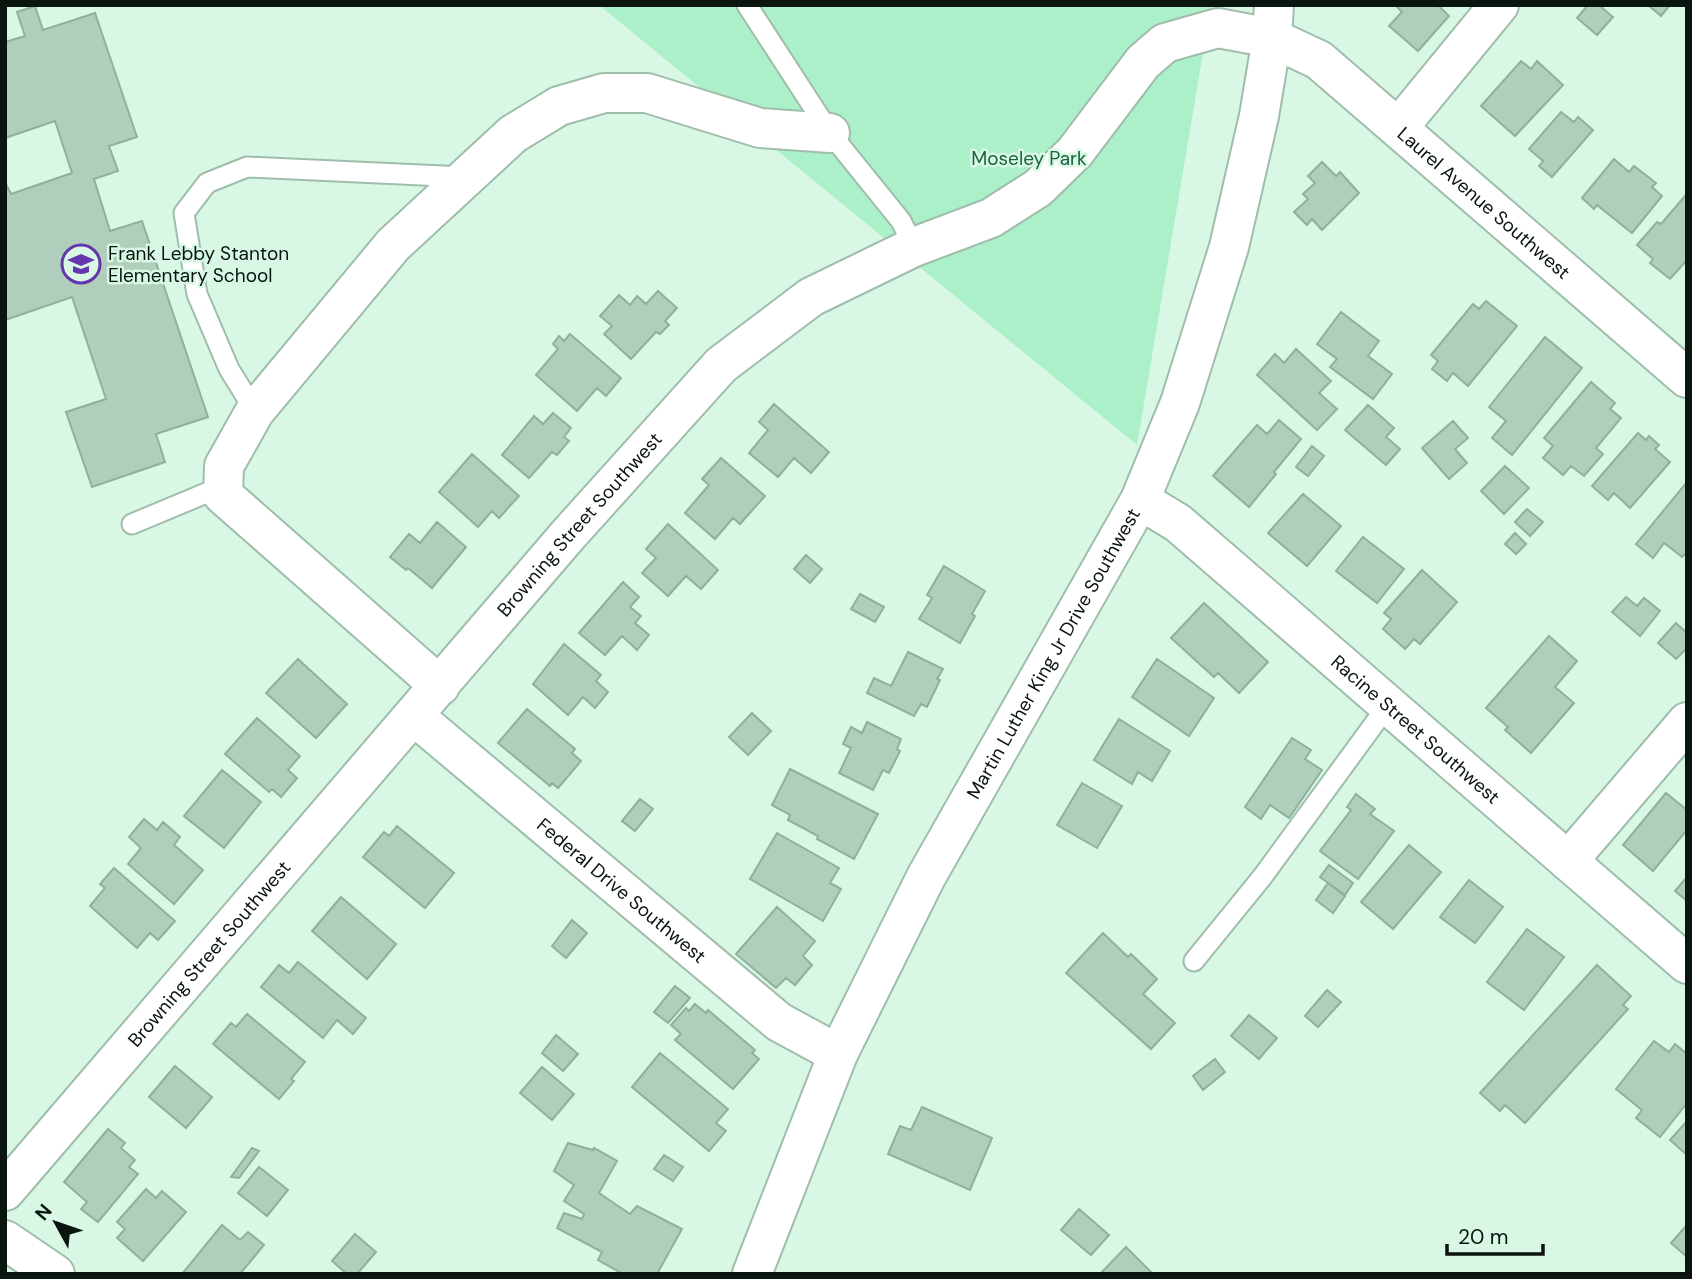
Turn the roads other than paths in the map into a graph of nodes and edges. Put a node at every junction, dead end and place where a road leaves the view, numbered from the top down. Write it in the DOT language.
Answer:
graph roads {
  1 [pos="747,5"];
  2 [pos="1499,5"];
  3 [pos="1273,21"];
  4 [pos="1399,127"];
  5 [pos="830,133"];
  6 [pos="467,177"];
  7 [pos="914,247"];
  8 [pos="1687,378"];
  9 [pos="255,411"];
  10 [pos="223,486"];
  11 [pos="1140,499"];
  12 [pos="132,524"];
  13 [pos="440,686"];
  14 [pos="1388,705"];
  15 [pos="414,716"];
  16 [pos="1687,722"];
  17 [pos="1568,861"];
  18 [pos="1194,961"];
  19 [pos="1687,964"];
  20 [pos="838,1054"];
  21 [pos="5,1191"];
  22 [pos="5,1240"];
  23 [pos="55,1274"];
  24 [pos="752,1274"];
  1 -- 5 [label="lane"];
  2 -- 4 [label="street"];
  3 -- 4 [label="street, Laurel Avenue Southwest"];
  3 -- 7 [label="street, Browning Street Southwest"];
  3 -- 11 [label="street, Martin Luther King Jr Drive Southwest"];
  4 -- 8 [label="street, Laurel Avenue Southwest"];
  5 -- 6 [label="street"];
  5 -- 7 [label="lane"];
  6 -- 9 [label="street"];
  6 -- 9 [label="lane"];
  7 -- 13 [label="street, Browning Street Southwest"];
  9 -- 10 [label="street"];
  10 -- 12 [label="lane"];
  10 -- 13 [label="street"];
  11 -- 14 [label="street, Racine Street Southwest"];
  11 -- 20 [label="street, Martin Luther King Jr Drive Southwest"];
  13 -- 15 [label="street, Browning Street Southwest"];
  14 -- 17 [label="street, Racine Street Southwest"];
  14 -- 18 [label="lane"];
  15 -- 20 [label="street, Federal Drive Southwest"];
  15 -- 21 [label="street, Browning Street Southwest"];
  16 -- 17 [label="street"];
  17 -- 19 [label="street, Racine Street Southwest"];
  20 -- 24 [label="street, Martin Luther King Jr Drive Southwest"];
  22 -- 23 [label="street"];
}
